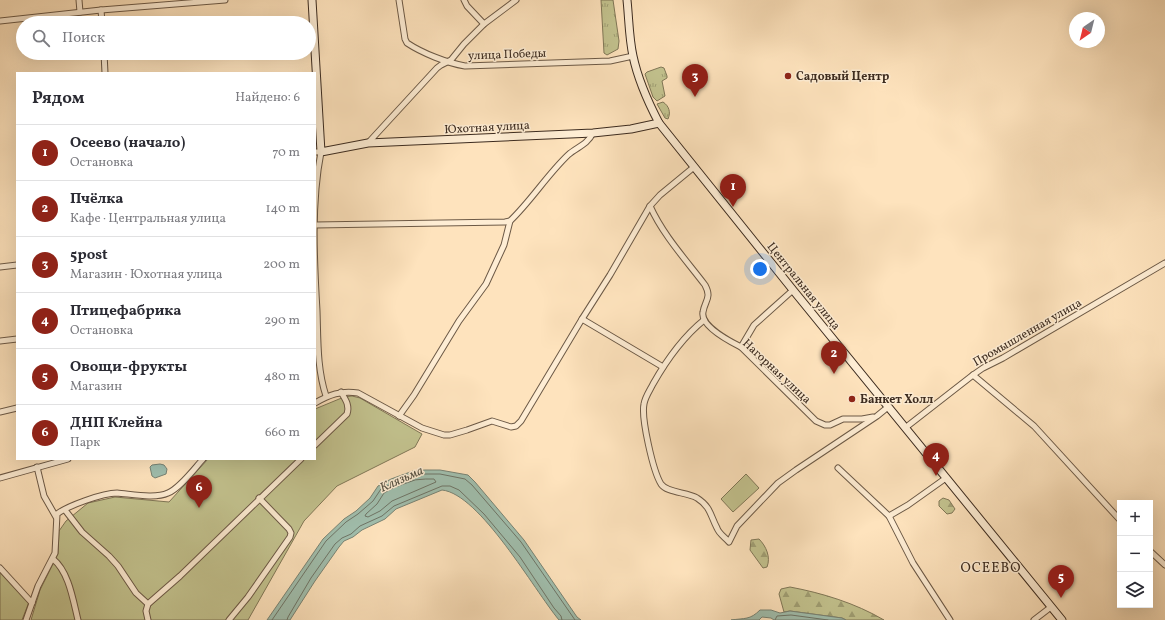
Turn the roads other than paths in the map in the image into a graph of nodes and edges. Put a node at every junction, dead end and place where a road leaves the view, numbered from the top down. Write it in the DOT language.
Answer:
graph roads {
  1 [pos="80,0"];
  2 [pos="225,0"];
  3 [pos="312,0"];
  4 [pos="399,0"];
  5 [pos="464,0"];
  6 [pos="516,0"];
  7 [pos="627,0"];
  8 [pos="101,10"];
  9 [pos="80,12"];
  10 [pos="44,16"];
  11 [pos="101,16"];
  12 [pos="313,16"];
  13 [pos="16,19"];
  14 [pos="0,21"];
  15 [pos="484,24"];
  16 [pos="632,56"];
  17 [pos="104,60"];
  18 [pos="314,60"];
  19 [pos="446,62"];
  20 [pos="105,72"];
  21 [pos="315,72"];
  22 [pos="316,101"];
  23 [pos="659,123"];
  24 [pos="592,133"];
  25 [pos="368,143"];
  26 [pos="318,152"];
  27 [pos="694,167"];
  28 [pos="316,206"];
  29 [pos="650,206"];
  30 [pos="510,221"];
  31 [pos="316,224"];
  32 [pos="1165,263"];
  33 [pos="16,265"];
  34 [pos="0,267"];
  35 [pos="793,290"];
  36 [pos="582,319"];
  37 [pos="704,320"];
  38 [pos="316,322"];
  39 [pos="16,339"];
  40 [pos="0,341"];
  41 [pos="741,347"];
  42 [pos="317,356"];
  43 [pos="663,367"];
  44 [pos="973,375"];
  45 [pos="341,392"];
  46 [pos="326,396"];
  47 [pos="316,402"];
  48 [pos="888,407"];
  49 [pos="16,408"];
  50 [pos="0,412"];
  51 [pos="876,416"];
  52 [pos="401,417"];
  53 [pos="905,428"];
  54 [pos="316,444"];
  55 [pos="64,460"];
  56 [pos="202,460"];
  57 [pos="300,460"];
  58 [pos="37,467"];
  59 [pos="838,468"];
  60 [pos="0,478"];
  61 [pos="946,478"];
  62 [pos="259,498"];
  63 [pos="65,510"];
  64 [pos="889,516"];
  65 [pos="1117,517"];
  66 [pos="56,518"];
  67 [pos="1153,555"];
  68 [pos="53,558"];
  69 [pos="1165,565"];
  70 [pos="0,568"];
  71 [pos="32,602"];
  72 [pos="148,604"];
  73 [pos="1051,607"];
  74 [pos="28,618"];
  75 [pos="78,620"];
  76 [pos="148,620"];
  77 [pos="229,620"];
  78 [pos="950,620"];
  79 [pos="1034,620"];
  80 [pos="1062,620"];
  1 -- 9 [label="street"];
  2 -- 8 [label="street"];
  3 -- 12 [label="main road"];
  4 -- 19 [label="street, улица Победы"];
  5 -- 15 [label="street"];
  6 -- 15 [label="street"];
  7 -- 16 [label="main road, Центральная улица"];
  8 -- 9 [label="street"];
  8 -- 11 [label="street"];
  9 -- 10 [label="street"];
  13 -- 14 [label="street"];
  15 -- 19 [label="street"];
  16 -- 19 [label="street, улица Победы"];
  16 -- 23 [label="main road, Центральная улица"];
  17 -- 20 [label="street"];
  18 -- 21 [label="main road"];
  19 -- 25 [label="street"];
  22 -- 26 [label="main road"];
  23 -- 24 [label="main road, Юхотная улица"];
  23 -- 27 [label="main road, Центральная улица"];
  24 -- 25 [label="main road, Юхотная улица"];
  24 -- 30 [label="street"];
  25 -- 26 [label="main road, Юхотная улица"];
  26 -- 28 [label="street"];
  27 -- 29 [label="street"];
  27 -- 35 [label="main road, Центральная улица"];
  29 -- 36 [label="street"];
  29 -- 37 [label="street"];
  30 -- 31 [label="street"];
  30 -- 52 [label="street"];
  32 -- 44 [label="street, Промышленная улица"];
  33 -- 34 [label="street"];
  35 -- 41 [label="street"];
  35 -- 48 [label="main road, Центральная улица"];
  36 -- 43 [label="street"];
  36 -- 52 [label="street"];
  37 -- 41 [label="street, Нагорная улица"];
  37 -- 43 [label="street"];
  38 -- 42 [label="street"];
  39 -- 40 [label="street"];
  41 -- 51 [label="street, Нагорная улица"];
  42 -- 46 [label="street"];
  43 -- 51 [label="street"];
  44 -- 53 [label="street, Промышленная улица"];
  44 -- 65 [label="street"];
  45 -- 46 [label="street"];
  45 -- 52 [label="street"];
  45 -- 54 [label="street"];
  46 -- 47 [label="street"];
  48 -- 51 [label="street"];
  48 -- 53 [label="main road, Центральная улица"];
  49 -- 50 [label="street"];
  53 -- 61 [label="main road, Центральная улица"];
  55 -- 58 [label="street"];
  56 -- 63 [label="street"];
  57 -- 62 [label="street"];
  58 -- 60 [label="street"];
  58 -- 66 [label="street"];
  59 -- 64 [label="street"];
  61 -- 64 [label="street"];
  61 -- 73 [label="main road, Центральная улица"];
  62 -- 72 [label="street"];
  62 -- 77 [label="street"];
  63 -- 66 [label="street"];
  63 -- 72 [label="street"];
  64 -- 78 [label="street"];
  66 -- 68 [label="street"];
  67 -- 69 [label="street"];
  68 -- 71 [label="street"];
  68 -- 75 [label="street"];
  70 -- 71 [label="street"];
  71 -- 74 [label="street"];
  72 -- 76 [label="street"];
  73 -- 79 [label="street"];
  73 -- 80 [label="main road, Центральная улица"];
}
